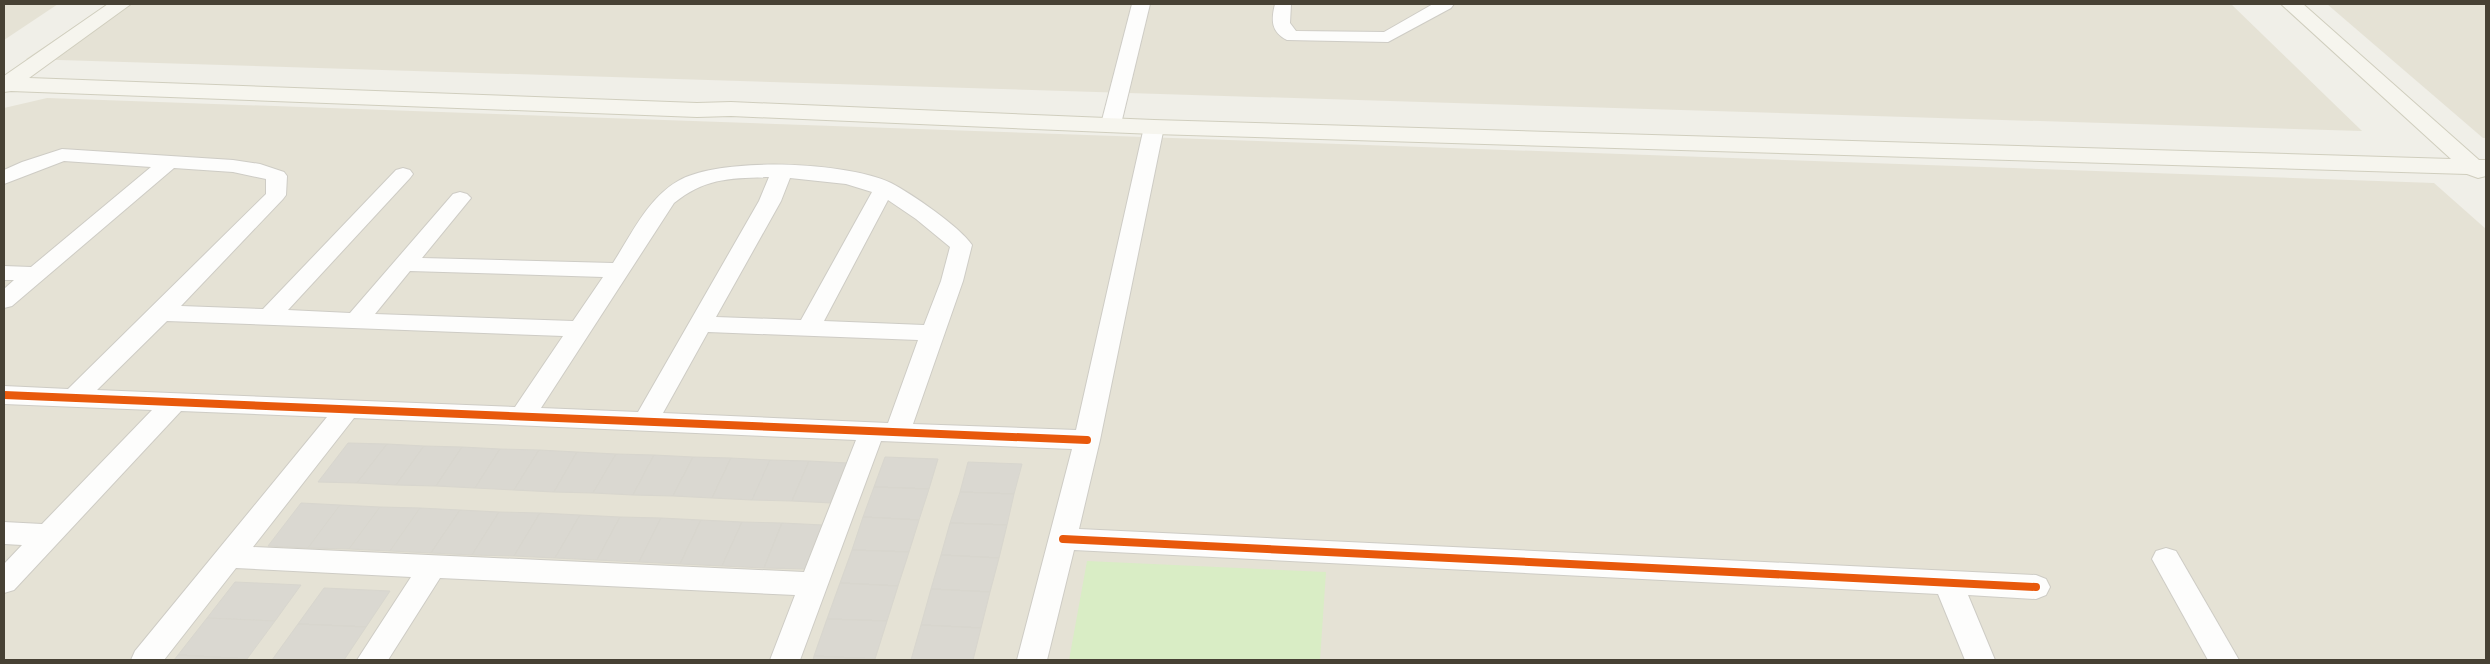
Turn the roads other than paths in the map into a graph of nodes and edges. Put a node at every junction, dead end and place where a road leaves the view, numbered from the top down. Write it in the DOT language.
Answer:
graph roads {
  1 [pos="97,4"];
  2 [pos="122,4"];
  3 [pos="1142,4"];
  4 [pos="1283,4"];
  5 [pos="1445,4"];
  6 [pos="2291,4"];
  7 [pos="2315,4"];
  8 [pos="4,80"];
  9 [pos="1111,124"];
  10 [pos="1154,126"];
  11 [pos="170,160"];
  12 [pos="2483,166"];
  13 [pos="782,172"];
  14 [pos="403,174"];
  15 [pos="4,178"];
  16 [pos="884,188"];
  17 [pos="460,198"];
  18 [pos="405,264"];
  19 [pos="619,270"];
  20 [pos="4,272"];
  21 [pos="36,274"];
  22 [pos="4,301"];
  23 [pos="161,313"];
  24 [pos="269,317"];
  25 [pos="355,322"];
  26 [pos="700,324"];
  27 [pos="808,328"];
  28 [pos="580,329"];
  29 [pos="933,333"];
  30 [pos="4,395"];
  31 [pos="74,398"];
  32 [pos="175,402"];
  33 [pos="348,410"];
  34 [pos="522,417"];
  35 [pos="645,422"];
  36 [pos="885,432"];
  37 [pos="1088,440"];
  38 [pos="4,533"];
  39 [pos="48,535"];
  40 [pos="1063,539"];
  41 [pos="229,557"];
  42 [pos="2166,558"];
  43 [pos="433,566"];
  44 [pos="4,582"];
  45 [pos="1948,583"];
  46 [pos="814,584"];
  47 [pos="2036,587"];
  48 [pos="146,660"];
  49 [pos="372,660"];
  50 [pos="785,660"];
  51 [pos="1032,660"];
  52 [pos="1980,660"];
  53 [pos="2224,660"];
  1 -- 8 [label="main road"];
  2 -- 8 [label="main road"];
  3 -- 9 [label="street"];
  4 -- 5 [label="street"];
  6 -- 12 [label="main road"];
  7 -- 12 [label="main road"];
  8 -- 9 [label="main road"];
  9 -- 10 [label="main road"];
  10 -- 12 [label="main road"];
  10 -- 37 [label="street"];
  11 -- 15 [label="street"];
  11 -- 21 [label="street"];
  11 -- 23 [label="street"];
  13 -- 16 [label="street"];
  13 -- 19 [label="street"];
  13 -- 26 [label="street"];
  14 -- 24 [label="street"];
  16 -- 27 [label="street"];
  16 -- 29 [label="street"];
  17 -- 18 [label="street"];
  18 -- 19 [label="street"];
  18 -- 25 [label="street"];
  19 -- 28 [label="street"];
  20 -- 21 [label="street"];
  21 -- 22 [label="street"];
  23 -- 24 [label="street"];
  23 -- 31 [label="street"];
  24 -- 25 [label="street"];
  25 -- 28 [label="street"];
  26 -- 27 [label="street"];
  26 -- 35 [label="street"];
  27 -- 29 [label="street"];
  28 -- 34 [label="street"];
  29 -- 36 [label="street"];
  30 -- 31 [label="street"];
  31 -- 32 [label="street"];
  32 -- 33 [label="street"];
  32 -- 39 [label="street"];
  33 -- 34 [label="street"];
  33 -- 41 [label="street"];
  34 -- 35 [label="street"];
  35 -- 36 [label="street"];
  36 -- 37 [label="street"];
  36 -- 46 [label="street"];
  37 -- 40 [label="street"];
  38 -- 39 [label="street"];
  39 -- 44 [label="street"];
  40 -- 45 [label="street"];
  40 -- 51 [label="street"];
  41 -- 43 [label="street"];
  41 -- 48 [label="street"];
  42 -- 53 [label="street"];
  43 -- 46 [label="street"];
  43 -- 49 [label="street"];
  45 -- 47 [label="street"];
  45 -- 52 [label="street"];
  46 -- 50 [label="street"];
}
